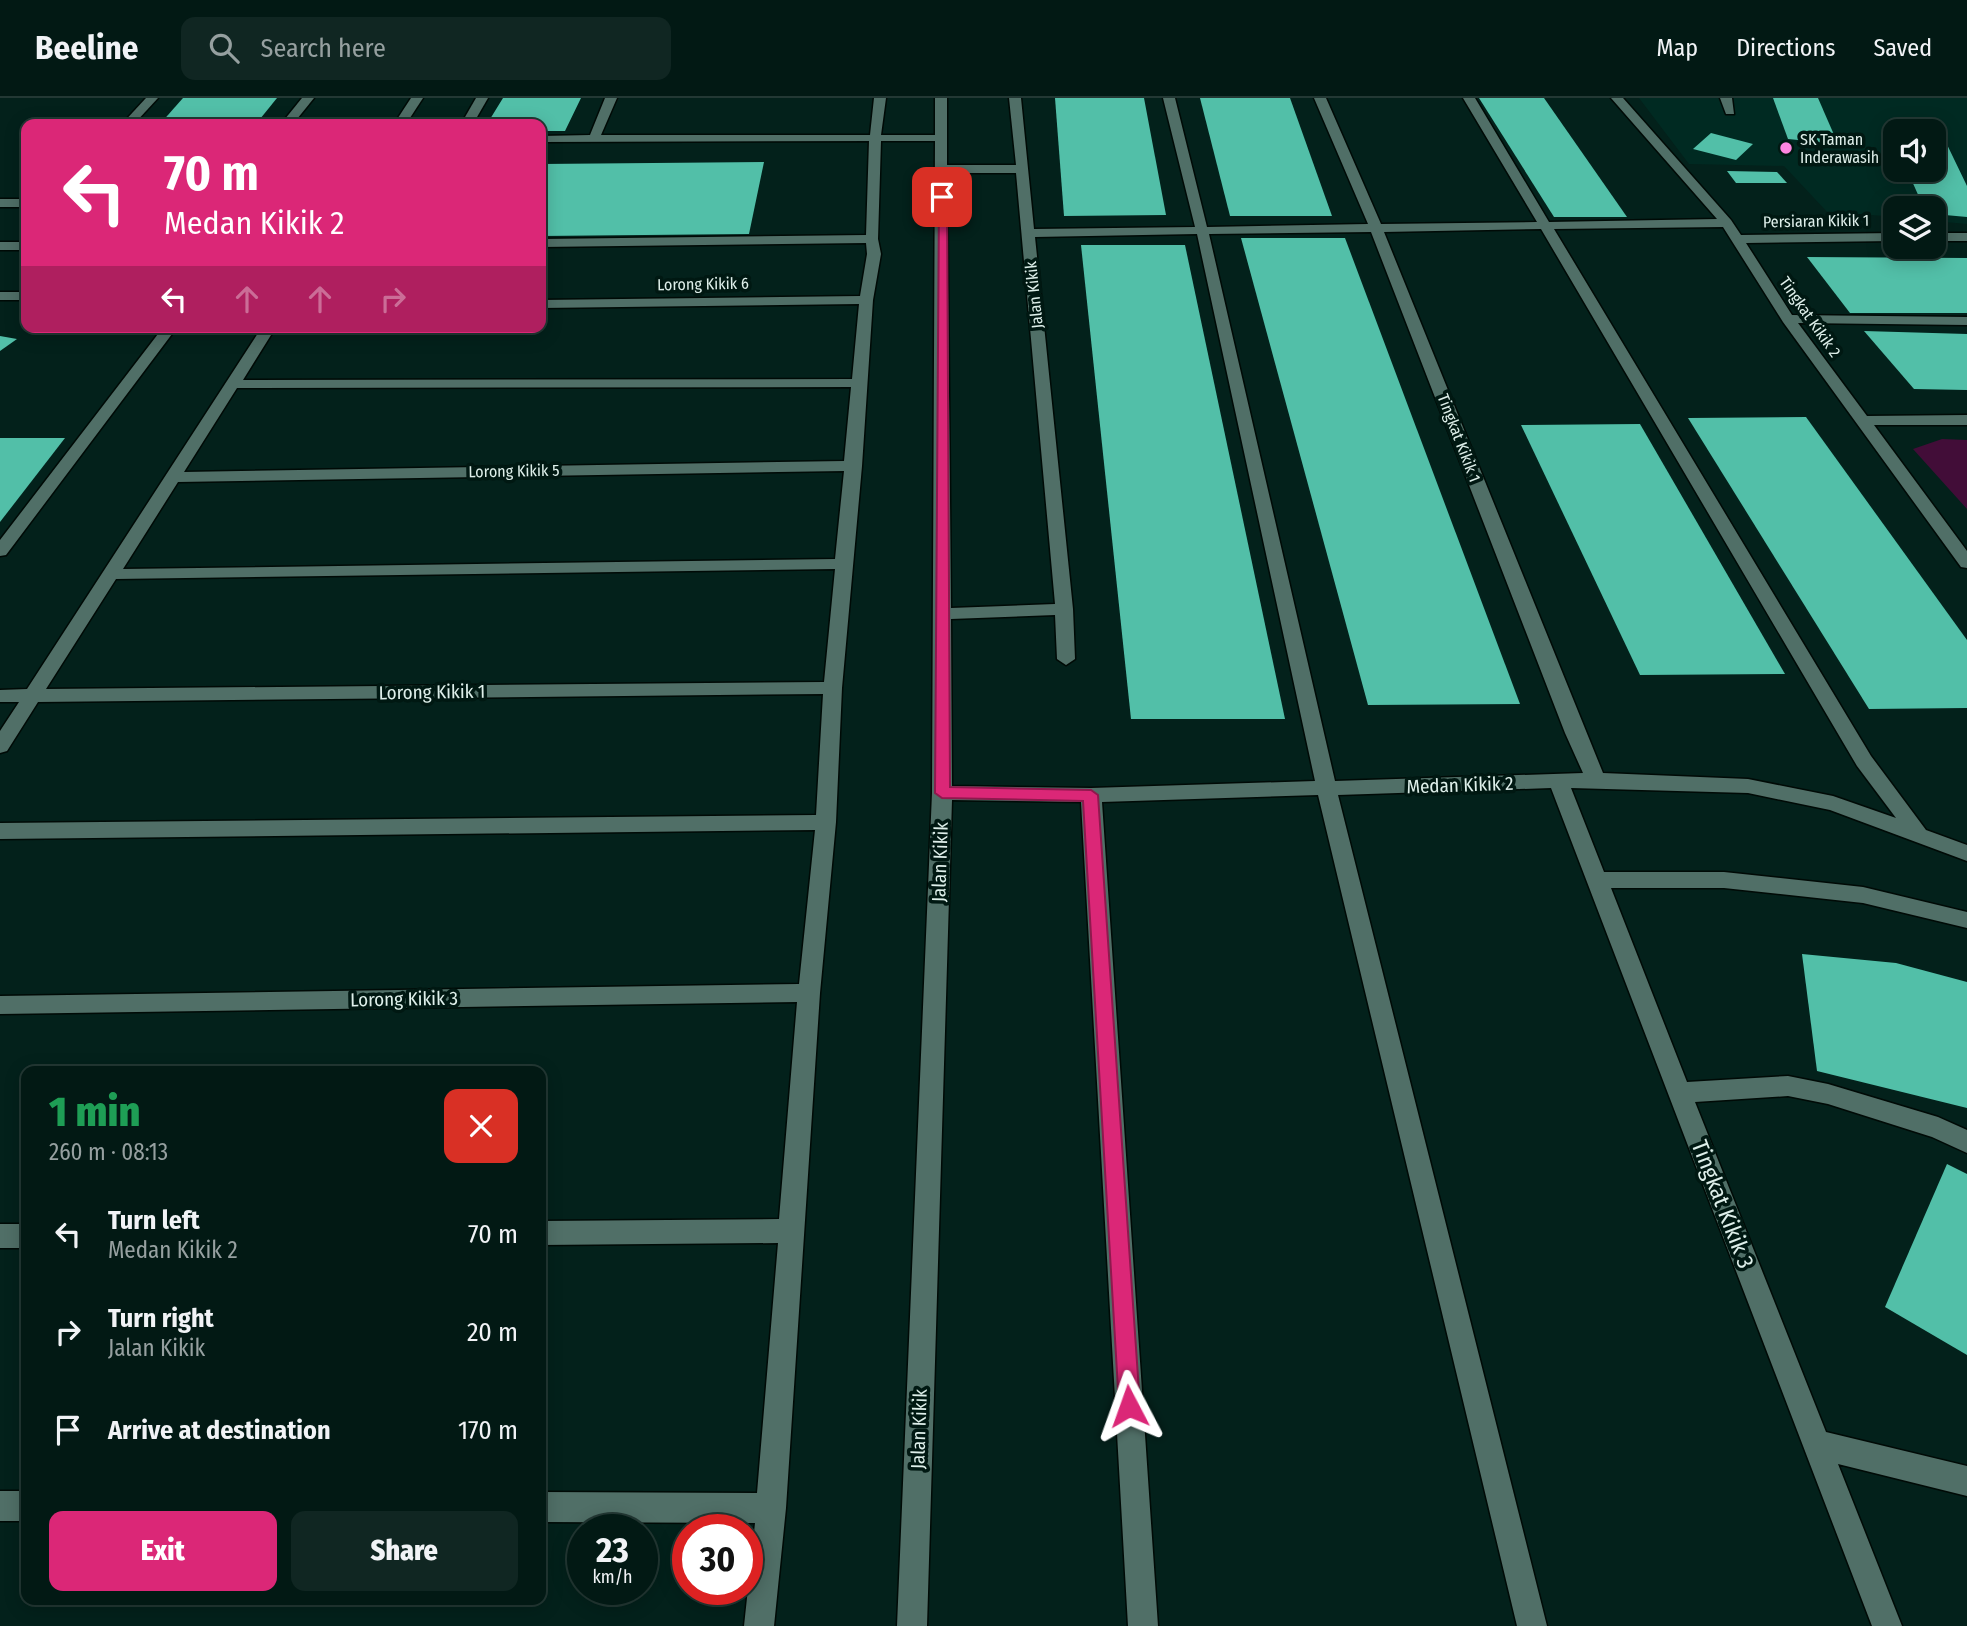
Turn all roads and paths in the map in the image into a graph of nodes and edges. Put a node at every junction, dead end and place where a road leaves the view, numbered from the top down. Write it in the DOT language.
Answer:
graph roads {
  1 [pos="152,98"];
  2 [pos="307,98"];
  3 [pos="416,98"];
  4 [pos="482,98"];
  5 [pos="611,98"];
  6 [pos="880,98"];
  7 [pos="941,98"];
  8 [pos="1015,98"];
  9 [pos="1169,98"];
  10 [pos="1320,98"];
  11 [pos="1469,98"];
  12 [pos="1617,98"];
  13 [pos="1726,98"];
  14 [pos="1730,112"];
  15 [pos="133,119"];
  16 [pos="291,119"];
  17 [pos="403,119"];
  18 [pos="470,119"];
  19 [pos="875,137"];
  20 [pos="594,138"];
  21 [pos="941,138"];
  22 [pos="546,139"];
  23 [pos="942,169"];
  24 [pos="1021,169"];
  25 [pos="21,202"];
  26 [pos="0,203"];
  27 [pos="1727,223"];
  28 [pos="1546,227"];
  29 [pos="1376,228"];
  30 [pos="1202,230"];
  31 [pos="1028,233"];
  32 [pos="1883,237"];
  33 [pos="1946,237"];
  34 [pos="1967,237"];
  35 [pos="872,239"];
  36 [pos="1737,239"];
  37 [pos="546,243"];
  38 [pos="0,246"];
  39 [pos="21,246"];
  40 [pos="0,296"];
  41 [pos="21,296"];
  42 [pos="866,300"];
  43 [pos="546,303"];
  44 [pos="1788,319"];
  45 [pos="1967,321"];
  46 [pos="165,333"];
  47 [pos="265,333"];
  48 [pos="860,383"];
  49 [pos="233,384"];
  50 [pos="1967,420"];
  51 [pos="1863,421"];
  52 [pos="854,466"];
  53 [pos="173,477"];
  54 [pos="0,551"];
  55 [pos="1967,563"];
  56 [pos="844,564"];
  57 [pos="111,574"];
  58 [pos="1064,609"];
  59 [pos="942,614"];
  60 [pos="1066,659"];
  61 [pos="833,688"];
  62 [pos="0,696"];
  63 [pos="32,696"];
  64 [pos="0,746"];
  65 [pos="1596,780"];
  66 [pos="1559,783"];
  67 [pos="1327,789"];
  68 [pos="942,793"];
  69 [pos="1091,795"];
  70 [pos="826,822"];
  71 [pos="0,831"];
  72 [pos="1919,835"];
  73 [pos="1967,853"];
  74 [pos="1597,880"];
  75 [pos="1967,920"];
  76 [pos="809,993"];
  77 [pos="0,1005"];
  78 [pos="1679,1093"];
  79 [pos="1967,1142"];
  80 [pos="791,1231"];
  81 [pos="546,1233"];
  82 [pos="0,1236"];
  83 [pos="21,1236"];
  84 [pos="1816,1444"];
  85 [pos="1967,1481"];
  86 [pos="0,1506"];
  87 [pos="21,1506"];
  88 [pos="546,1507"];
  89 [pos="772,1508"];
  90 [pos="759,1626"];
  91 [pos="912,1626"];
  92 [pos="1143,1626"];
  93 [pos="1532,1626"];
  94 [pos="1887,1626"];
  1 -- 15 [label="street"];
  2 -- 16 [label="street"];
  3 -- 17 [label="street"];
  4 -- 18 [label="street"];
  5 -- 20 [label="street"];
  6 -- 19 [label="street"];
  7 -- 21 [label="street, Jalan Kikik"];
  8 -- 24 [label="street, Jalan Kikik"];
  9 -- 30 [label="street"];
  10 -- 29 [label="street, Tingkat Kikik 1"];
  11 -- 28 [label="street"];
  12 -- 27 [label="street, Tingkat Kikik 2"];
  13 -- 14 [label="street"];
  19 -- 20 [label="street"];
  19 -- 21 [label="street"];
  19 -- 35 [label="street"];
  20 -- 22 [label="street"];
  21 -- 23 [label="street, Jalan Kikik"];
  23 -- 24 [label="street"];
  23 -- 59 [label="street, Jalan Kikik"];
  24 -- 31 [label="street, Jalan Kikik"];
  25 -- 26 [label="street"];
  27 -- 28 [label="street"];
  27 -- 36 [label="street, Tingkat Kikik 2"];
  28 -- 29 [label="street"];
  28 -- 72 [label="street"];
  29 -- 30 [label="street"];
  29 -- 65 [label="street, Tingkat Kikik 1"];
  30 -- 31 [label="street"];
  30 -- 67 [label="street"];
  31 -- 58 [label="street, Jalan Kikik"];
  32 -- 36 [label="street, Persiaran Kikik 1"];
  33 -- 34 [label="street"];
  35 -- 37 [label="street"];
  35 -- 42 [label="street"];
  36 -- 44 [label="street, Tingkat Kikik 2"];
  38 -- 39 [label="street"];
  40 -- 41 [label="street"];
  42 -- 43 [label="street, Lorong Kikik 6"];
  42 -- 48 [label="street"];
  44 -- 45 [label="street"];
  44 -- 51 [label="street, Tingkat Kikik 2"];
  46 -- 54 [label="street"];
  47 -- 49 [label="street"];
  48 -- 49 [label="street"];
  48 -- 52 [label="street"];
  49 -- 53 [label="street"];
  50 -- 51 [label="street"];
  51 -- 55 [label="street, Tingkat Kikik 2"];
  52 -- 53 [label="street, Lorong Kikik 5"];
  52 -- 56 [label="street"];
  53 -- 57 [label="street"];
  56 -- 57 [label="street"];
  56 -- 61 [label="street"];
  57 -- 63 [label="street"];
  58 -- 59 [label="street"];
  58 -- 60 [label="street, Jalan Kikik"];
  59 -- 68 [label="street, Jalan Kikik"];
  61 -- 63 [label="street, Lorong Kikik 1"];
  61 -- 70 [label="street"];
  62 -- 63 [label="street, Lorong Kikik 1"];
  63 -- 64 [label="street"];
  65 -- 66 [label="street, Medan Kikik 2"];
  65 -- 72 [label="street, Medan Kikik 2"];
  66 -- 67 [label="street, Medan Kikik 2"];
  66 -- 74 [label="street, Tingkat Kikik 3"];
  67 -- 69 [label="street, Medan Kikik 2"];
  67 -- 93 [label="street"];
  68 -- 69 [label="street, Medan Kikik 2"];
  68 -- 91 [label="street, Jalan Kikik"];
  69 -- 92 [label="street"];
  70 -- 71 [label="street"];
  70 -- 76 [label="street"];
  72 -- 73 [label="street, Medan Kikik 2"];
  74 -- 75 [label="street"];
  74 -- 78 [label="street, Tingkat Kikik 3"];
  76 -- 77 [label="street, Lorong Kikik 3"];
  76 -- 80 [label="street"];
  78 -- 79 [label="street"];
  78 -- 84 [label="street, Tingkat Kikik 3"];
  80 -- 81 [label="street"];
  80 -- 89 [label="street"];
  82 -- 83 [label="street"];
  84 -- 85 [label="street"];
  84 -- 94 [label="street, Tingkat Kikik 3"];
  86 -- 87 [label="street"];
  88 -- 89 [label="street"];
  89 -- 90 [label="street"];
}
